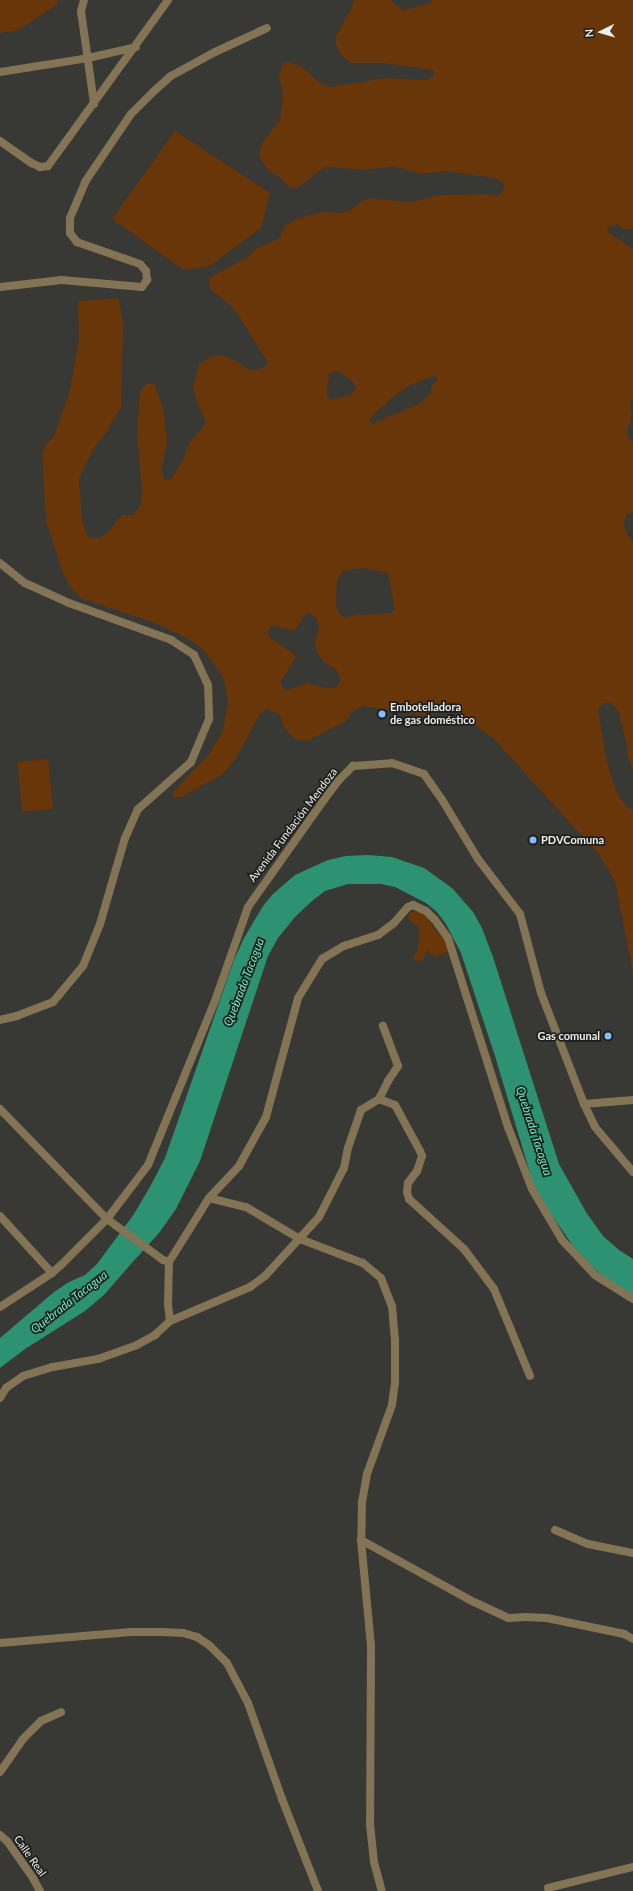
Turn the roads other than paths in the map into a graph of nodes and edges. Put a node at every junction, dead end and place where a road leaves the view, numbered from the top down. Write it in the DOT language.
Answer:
graph roads {
  1 [pos="84,0"];
  2 [pos="168,0"];
  3 [pos="267,28"];
  4 [pos="136,47"];
  5 [pos="88,58"];
  6 [pos="0,72"];
  7 [pos="94,104"];
  8 [pos="0,141"];
  9 [pos="0,287"];
  10 [pos="0,563"];
  11 [pos="0,1020"];
  12 [pos="383,1026"];
  13 [pos="380,1099"];
  14 [pos="633,1100"];
  15 [pos="584,1104"];
  16 [pos="0,1109"];
  17 [pos="633,1172"];
  18 [pos="209,1198"];
  19 [pos="0,1216"];
  20 [pos="107,1218"];
  21 [pos="300,1239"];
  22 [pos="166,1261"];
  23 [pos="52,1273"];
  24 [pos="633,1299"];
  25 [pos="0,1307"];
  26 [pos="170,1321"];
  27 [pos="530,1376"];
  28 [pos="0,1398"];
  29 [pos="555,1530"];
  30 [pos="361,1540"];
  31 [pos="633,1553"];
  32 [pos="633,1638"];
  33 [pos="0,1643"];
  34 [pos="62,1712"];
  35 [pos="0,1772"];
  36 [pos="0,1835"];
  37 [pos="633,1867"];
  38 [pos="548,1888"];
  39 [pos="40,1891"];
  40 [pos="318,1891"];
  41 [pos="382,1891"];
  1 -- 5 [label="street"];
  2 -- 4 [label="street"];
  3 -- 9 [label="street"];
  4 -- 5 [label="street"];
  4 -- 7 [label="street"];
  5 -- 6 [label="street"];
  5 -- 7 [label="street"];
  7 -- 8 [label="street"];
  10 -- 11 [label="street"];
  12 -- 13 [label="street"];
  13 -- 21 [label="street"];
  13 -- 27 [label="street"];
  14 -- 15 [label="street"];
  15 -- 17 [label="street, Avenida Fundación Mendoza"];
  15 -- 20 [label="street, Avenida Fundación Mendoza"];
  16 -- 20 [label="street"];
  18 -- 21 [label="street"];
  18 -- 22 [label="street"];
  18 -- 24 [label="street"];
  19 -- 23 [label="street"];
  20 -- 22 [label="street"];
  20 -- 23 [label="street, Avenida Fundación Mendoza"];
  21 -- 26 [label="street"];
  21 -- 30 [label="street"];
  22 -- 26 [label="street"];
  23 -- 25 [label="street, Avenida Fundación Mendoza"];
  26 -- 28 [label="street"];
  29 -- 31 [label="street"];
  30 -- 32 [label="street"];
  30 -- 41 [label="street"];
  33 -- 40 [label="street"];
  34 -- 35 [label="street"];
  36 -- 39 [label="street, Calle Real"];
  37 -- 38 [label="street"];
}
